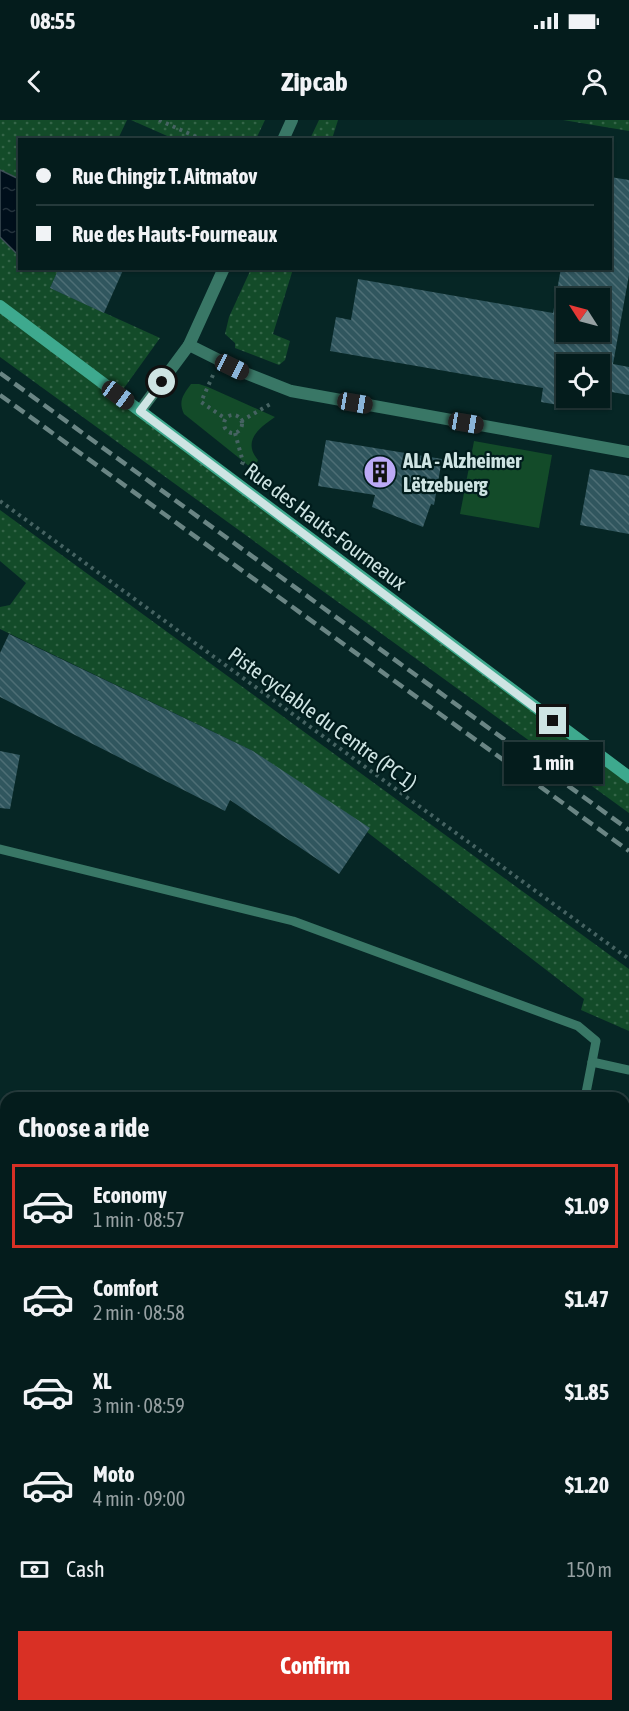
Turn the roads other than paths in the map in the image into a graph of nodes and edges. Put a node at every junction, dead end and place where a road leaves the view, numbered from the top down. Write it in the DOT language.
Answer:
graph roads {
  1 [pos="292,120"];
  2 [pos="284,138"];
  3 [pos="223,270"];
  4 [pos="0,306"];
  5 [pos="189,345"];
  6 [pos="140,411"];
  7 [pos="629,452"];
  8 [pos="629,777"];
  9 [pos="0,849"];
  10 [pos="592,1062"];
  11 [pos="629,1070"];
  12 [pos="586,1092"];
  1 -- 2 [label="street"];
  3 -- 5 [label="street"];
  4 -- 6 [label="street, Rue des Hauts-Fourneaux"];
  5 -- 6 [label="street"];
  5 -- 7 [label="street"];
  6 -- 8 [label="street, Rue des Hauts-Fourneaux"];
  9 -- 10 [label="lane"];
  10 -- 11 [label="lane"];
  10 -- 12 [label="lane"];
}
